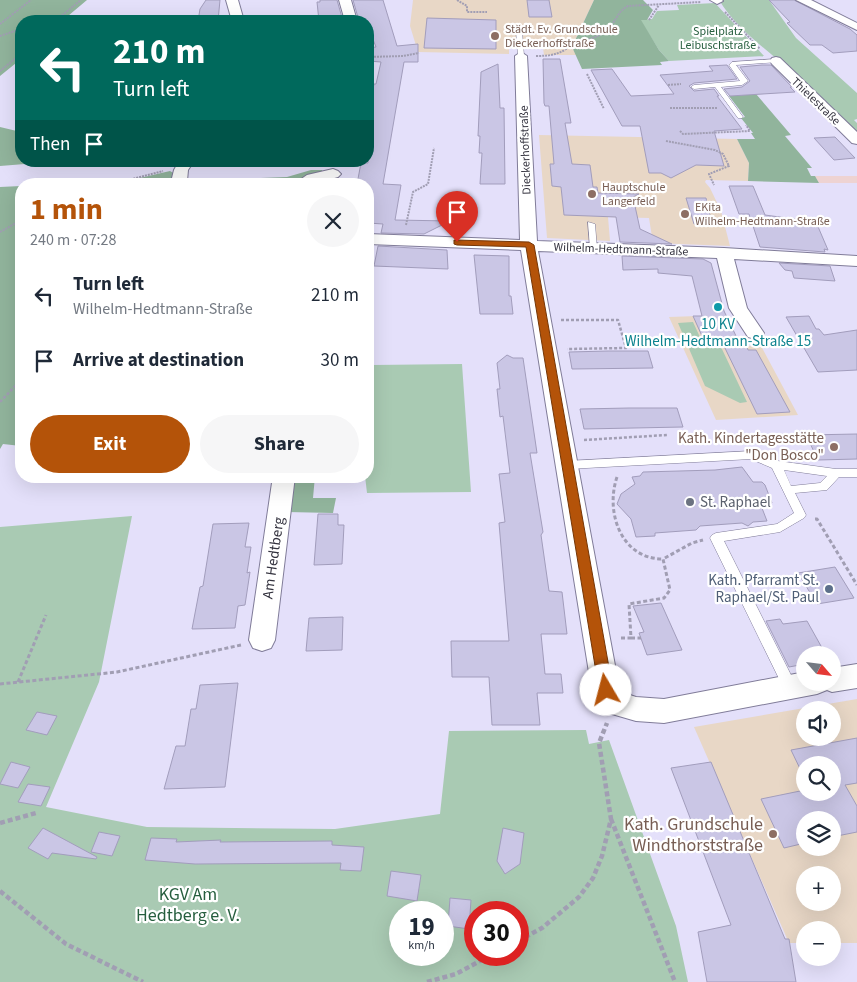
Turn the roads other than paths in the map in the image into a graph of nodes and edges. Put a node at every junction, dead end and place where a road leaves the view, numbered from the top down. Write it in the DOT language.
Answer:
graph roads {
  1 [pos="232,0"];
  2 [pos="345,0"];
  3 [pos="802,0"];
  4 [pos="236,15"];
  5 [pos="349,15"];
  6 [pos="857,27"];
  7 [pos="519,31"];
  8 [pos="521,56"];
  9 [pos="776,61"];
  10 [pos="717,85"];
  11 [pos="694,86"];
  12 [pos="740,117"];
  13 [pos="857,140"];
  14 [pos="333,173"];
  15 [pos="312,178"];
  16 [pos="591,224"];
  17 [pos="374,238"];
  18 [pos="529,245"];
  19 [pos="594,247"];
  20 [pos="724,253"];
  21 [pos="857,261"];
  22 [pos="755,333"];
  23 [pos="776,465"];
  24 [pos="568,466"];
  25 [pos="836,473"];
  26 [pos="857,473"];
  27 [pos="283,483"];
  28 [pos="788,490"];
  29 [pos="262,640"];
  30 [pos="857,676"];
  31 [pos="841,679"];
  32 [pos="796,686"];
  33 [pos="790,687"];
  1 -- 4 [label="street"];
  2 -- 5 [label="street"];
  3 -- 6 [label="street"];
  7 -- 8 [label="lane"];
  8 -- 18 [label="street, Dieckerhoffstraße"];
  9 -- 10 [label="lane"];
  9 -- 13 [label="street, Thielestraße"];
  10 -- 11 [label="lane"];
  10 -- 12 [label="lane"];
  14 -- 15 [label="street"];
  16 -- 19 [label="lane"];
  17 -- 18 [label="street, Wilhelm-Hedtmann-Straße"];
  18 -- 19 [label="street, Wilhelm-Hedtmann-Straße"];
  18 -- 24 [label="street, Dieckerhoffstraße"];
  19 -- 20 [label="street, Wilhelm-Hedtmann-Straße"];
  20 -- 21 [label="street, Wilhelm-Hedtmann-Straße"];
  20 -- 22 [label="street"];
  23 -- 24 [label="lane"];
  23 -- 25 [label="lane"];
  23 -- 28 [label="lane"];
  24 -- 33 [label="street, Dieckerhoffstraße"];
  25 -- 26 [label="lane"];
  25 -- 28 [label="lane"];
  27 -- 29 [label="street, Am Hedtberg"];
  28 -- 33 [label="lane"];
  30 -- 31 [label="street"];
  32 -- 33 [label="street"];
}
